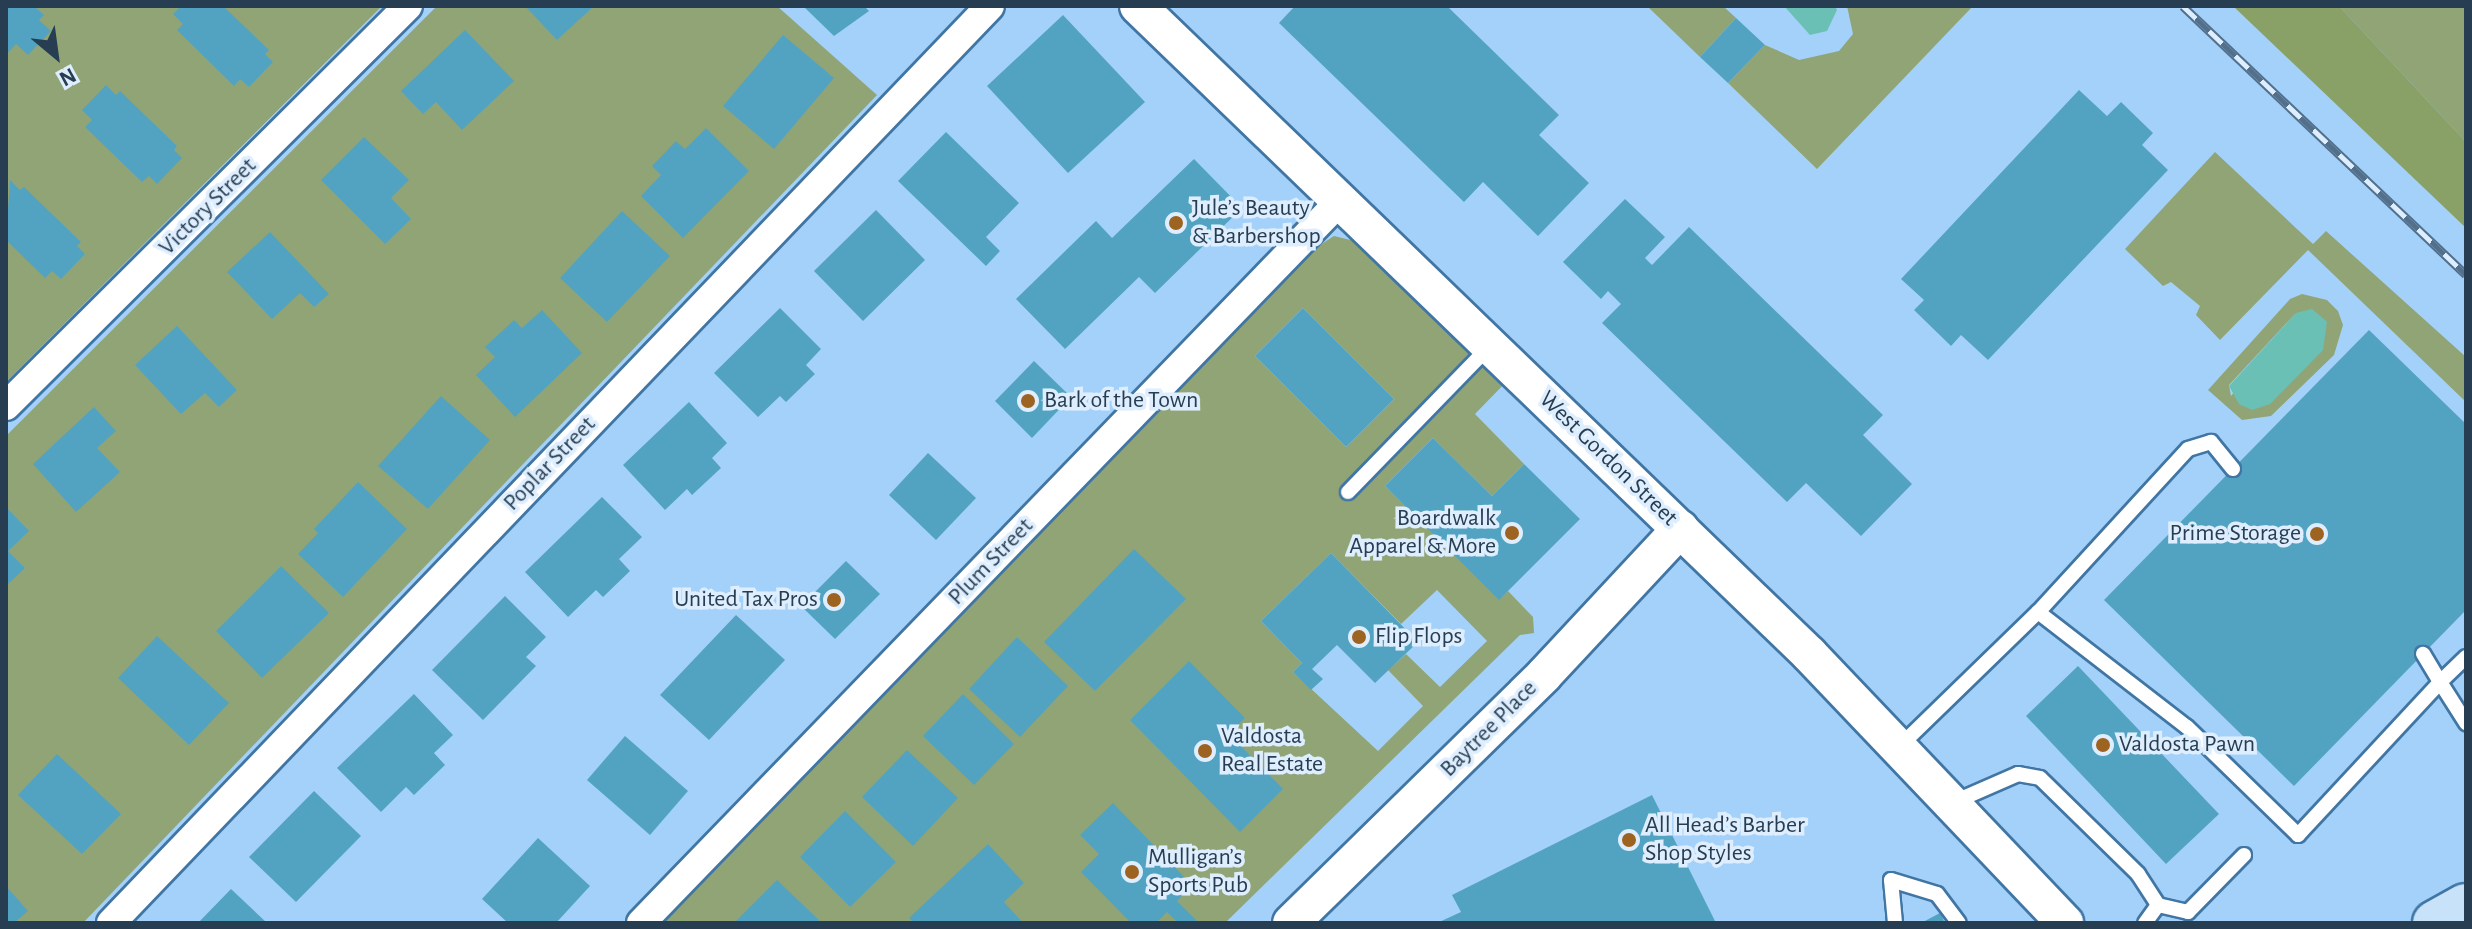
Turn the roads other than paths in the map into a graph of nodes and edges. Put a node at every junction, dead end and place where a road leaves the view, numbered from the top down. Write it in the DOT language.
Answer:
graph roads {
  1 [pos="408,6"];
  2 [pos="990,6"];
  3 [pos="1138,6"];
  4 [pos="1341,200"];
  5 [pos="1490,345"];
  6 [pos="6,406"];
  7 [pos="2233,469"];
  8 [pos="1348,492"];
  9 [pos="1680,529"];
  10 [pos="2038,612"];
  11 [pos="2423,654"];
  12 [pos="2466,657"];
  13 [pos="2440,682"];
  14 [pos="2466,723"];
  15 [pos="1900,746"];
  16 [pos="1954,802"];
  17 [pos="2244,855"];
  18 [pos="2158,905"];
  19 [pos="2466,906"];
  20 [pos="111,923"];
  21 [pos="641,923"];
  22 [pos="1291,923"];
  23 [pos="1895,923"];
  24 [pos="1959,923"];
  25 [pos="2065,923"];
  26 [pos="2145,923"];
  27 [pos="2435,923"];
  1 -- 6 [label="street, Victory Street"];
  2 -- 20 [label="street, Poplar Street"];
  3 -- 4 [label="street, West Gordon Street"];
  4 -- 5 [label="street, West Gordon Street"];
  4 -- 21 [label="street, Plum Street"];
  5 -- 8 [label="lane"];
  5 -- 9 [label="street, West Gordon Street"];
  7 -- 10 [label="lane"];
  9 -- 15 [label="street, West Gordon Street"];
  9 -- 22 [label="street, Baytree Place"];
  10 -- 13 [label="lane"];
  10 -- 15 [label="lane"];
  11 -- 13 [label="lane"];
  12 -- 13 [label="lane"];
  13 -- 14 [label="lane"];
  15 -- 16 [label="street, West Gordon Street"];
  16 -- 18 [label="lane"];
  16 -- 25 [label="street, West Gordon Street"];
  17 -- 18 [label="lane"];
  18 -- 26 [label="lane"];
  19 -- 27 [label="main road"];
  23 -- 24 [label="lane"];
}
